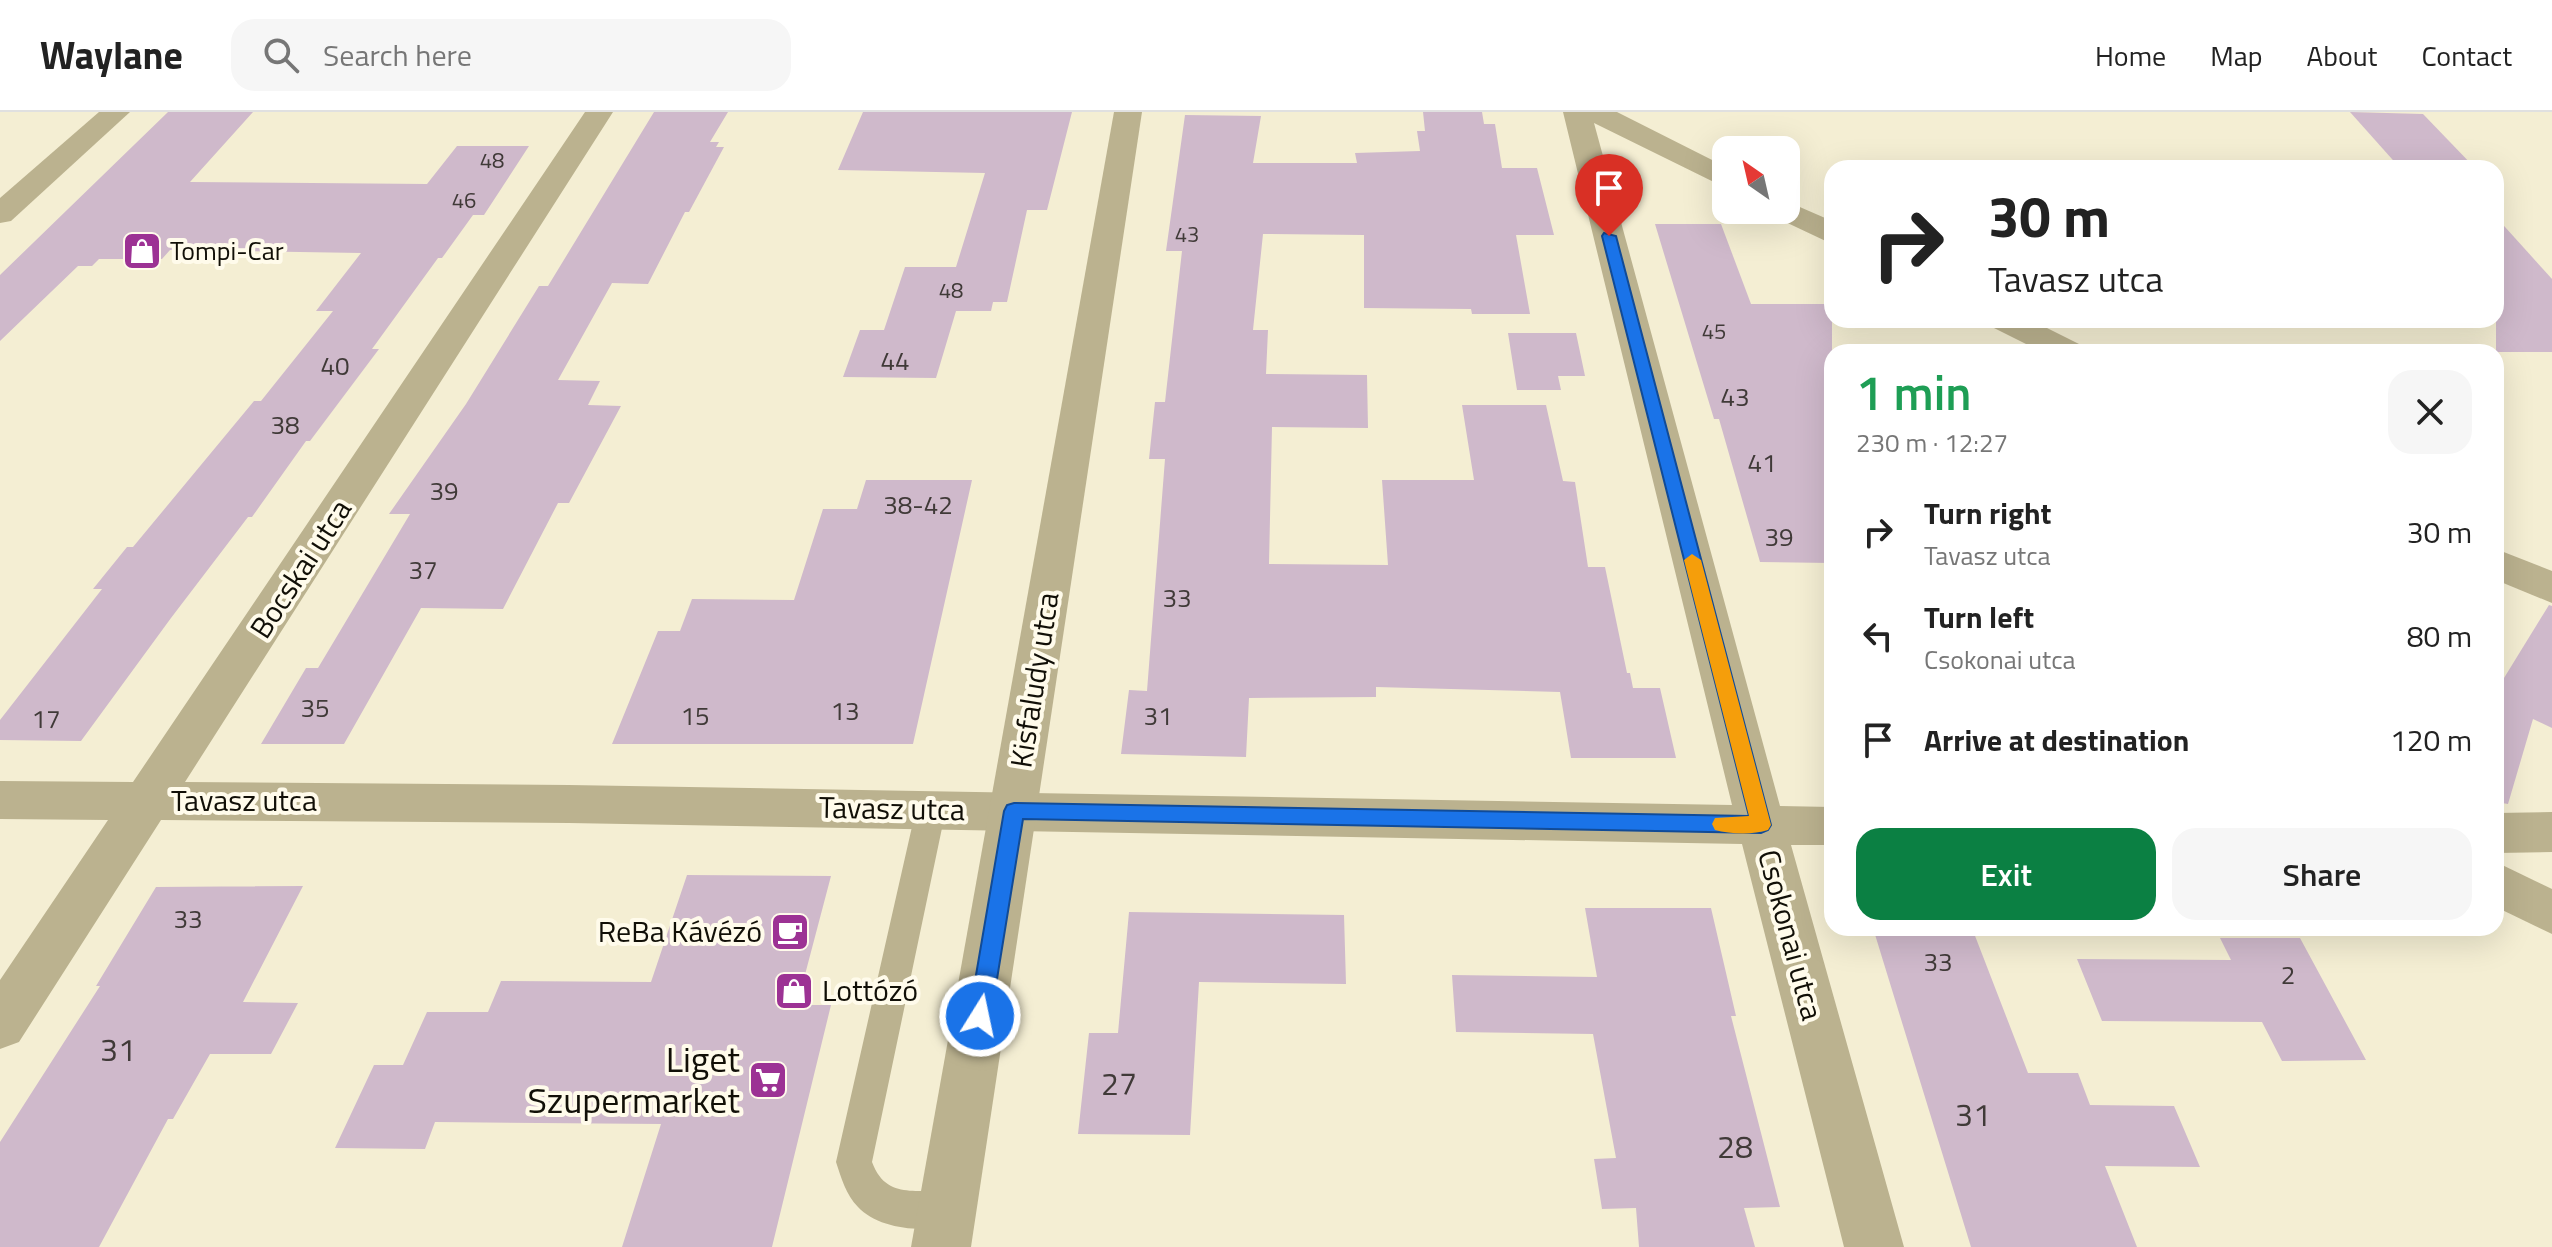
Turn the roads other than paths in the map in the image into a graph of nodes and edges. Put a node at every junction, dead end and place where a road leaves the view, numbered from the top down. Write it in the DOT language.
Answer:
graph roads {
  1 [pos="116,112"];
  2 [pos="599,112"];
  3 [pos="1128,112"];
  4 [pos="1577,112"];
  5 [pos="1595,112"];
  6 [pos="1712,172"];
  7 [pos="0,214"];
  8 [pos="1800,217"];
  9 [pos="1824,230"];
  10 [pos="2020,328"];
  11 [pos="2053,344"];
  12 [pos="2504,567"];
  13 [pos="2552,588"];
  14 [pos="0,800"];
  15 [pos="150,801"];
  16 [pos="931,809"];
  17 [pos="1014,811"];
  18 [pos="1761,825"];
  19 [pos="1824,826"];
  20 [pos="2552,832"];
  21 [pos="2504,833"];
  22 [pos="2504,887"];
  23 [pos="2552,913"];
  24 [pos="0,1025"];
  25 [pos="944,1228"];
  26 [pos="1874,1247"];
  1 -- 7 [label="street"];
  2 -- 15 [label="street, Bocskai utca"];
  3 -- 17 [label="street, Kisfaludy utca"];
  4 -- 18 [label="street, Csokonai utca"];
  5 -- 6 [label="street"];
  8 -- 9 [label="street"];
  10 -- 11 [label="street"];
  12 -- 13 [label="street"];
  14 -- 15 [label="street, Tavasz utca"];
  15 -- 16 [label="street, Tavasz utca"];
  15 -- 24 [label="street, Bocskai utca"];
  16 -- 17 [label="street, Tavasz utca"];
  16 -- 25 [label="lane"];
  17 -- 18 [label="street, Tavasz utca"];
  17 -- 25 [label="street, Kisfaludy utca"];
  18 -- 19 [label="street, Tavasz utca"];
  18 -- 26 [label="street, Csokonai utca"];
  20 -- 21 [label="street"];
  22 -- 23 [label="street"];
}
